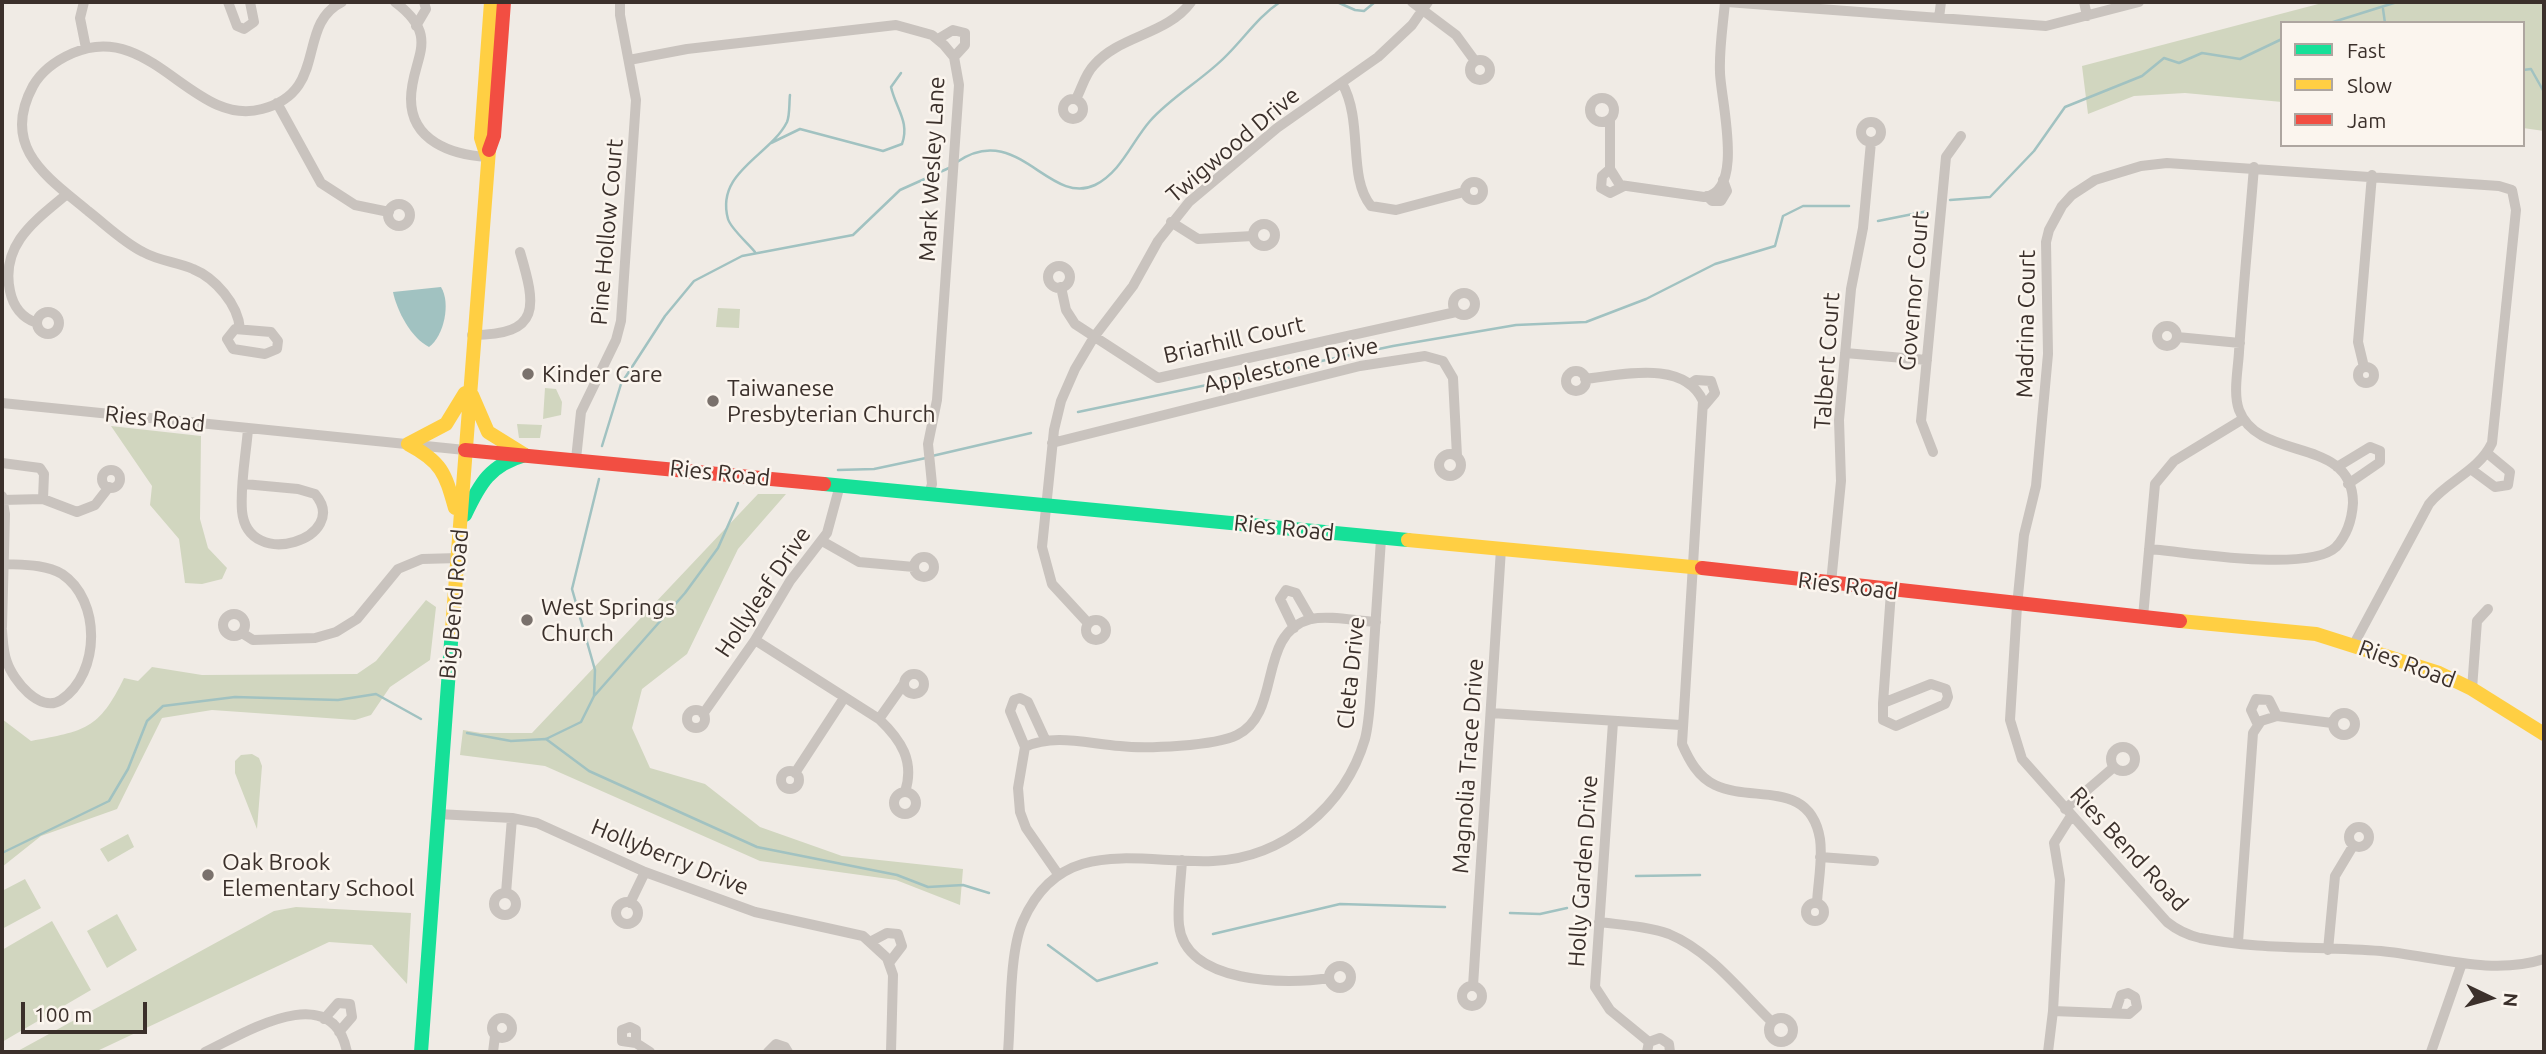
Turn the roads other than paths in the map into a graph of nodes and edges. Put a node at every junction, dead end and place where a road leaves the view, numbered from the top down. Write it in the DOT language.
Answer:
graph roads {
  1 [pos="84,2"];
  2 [pos="228,2"];
  3 [pos="250,2"];
  4 [pos="342,2"];
  5 [pos="398,2"];
  6 [pos="425,2"];
  7 [pos="491,2"];
  8 [pos="504,2"];
  9 [pos="620,2"];
  10 [pos="1191,2"];
  11 [pos="1412,2"];
  12 [pos="1726,2"];
  13 [pos="1941,2"];
  14 [pos="2084,2"];
  15 [pos="2138,2"];
  16 [pos="1426,6"];
  17 [pos="1834,6"];
  18 [pos="2087,16"];
  19 [pos="1939,18"];
  20 [pos="416,26"];
  21 [pos="938,38"];
  22 [pos="86,48"];
  23 [pos="954,57"];
  24 [pos="629,60"];
  25 [pos="1475,61"];
  26 [pos="1342,83"];
  27 [pos="1076,99"];
  28 [pos="277,103"];
  29 [pos="1610,119"];
  30 [pos="1961,136"];
  31 [pos="1871,142"];
  32 [pos="487,157"];
  33 [pos="2254,167"];
  34 [pos="2372,175"];
  35 [pos="1464,192"];
  36 [pos="67,194"];
  37 [pos="389,212"];
  38 [pos="1171,222"];
  39 [pos="1253,236"];
  40 [pos="520,252"];
  41 [pos="1060,287"];
  42 [pos="1456,312"];
  43 [pos="37,323"];
  44 [pos="240,329"];
  45 [pos="472,335"];
  46 [pos="1094,337"];
  47 [pos="2177,337"];
  48 [pos="2239,343"];
  49 [pos="1845,353"];
  50 [pos="1927,360"];
  51 [pos="2364,367"];
  52 [pos="1586,379"];
  53 [pos="1690,384"];
  54 [pos="469,385"];
  55 [pos="2,403"];
  56 [pos="1704,405"];
  57 [pos="2243,419"];
  58 [pos="248,429"];
  59 [pos="1052,443"];
  60 [pos="408,444"];
  61 [pos="465,450"];
  62 [pos="1933,453"];
  63 [pos="2487,453"];
  64 [pos="525,455"];
  65 [pos="1457,456"];
  66 [pos="576,459"];
  67 [pos="2,463"];
  68 [pos="2337,467"];
  69 [pos="2472,470"];
  70 [pos="244,484"];
  71 [pos="2348,484"];
  72 [pos="840,485"];
  73 [pos="109,487"];
  74 [pos="929,494"];
  75 [pos="2,498"];
  76 [pos="43,499"];
  77 [pos="1047,503"];
  78 [pos="461,523"];
  79 [pos="1381,539"];
  80 [pos="822,541"];
  81 [pos="1501,549"];
  82 [pos="2149,549"];
  83 [pos="459,558"];
  84 [pos="4,564"];
  85 [pos="914,567"];
  86 [pos="1693,567"];
  87 [pos="1831,583"];
  88 [pos="1891,592"];
  89 [pos="2017,606"];
  90 [pos="2488,609"];
  91 [pos="2143,617"];
  92 [pos="1311,619"];
  93 [pos="1376,622"];
  94 [pos="1088,623"];
  95 [pos="1294,628"];
  96 [pos="2,629"];
  97 [pos="242,633"];
  98 [pos="755,640"];
  99 [pos="2354,644"];
  100 [pos="903,685"];
  101 [pos="2472,689"];
  102 [pos="844,698"];
  103 [pos="1883,703"];
  104 [pos="1490,713"];
  105 [pos="703,714"];
  106 [pos="2277,716"];
  107 [pos="879,719"];
  108 [pos="1613,722"];
  109 [pos="2333,723"];
  110 [pos="1681,725"];
  111 [pos="2258,725"];
  112 [pos="2544,734"];
  113 [pos="1045,739"];
  114 [pos="1025,747"];
  115 [pos="2114,768"];
  116 [pos="795,773"];
  117 [pos="905,792"];
  118 [pos="2068,813"];
  119 [pos="438,814"];
  120 [pos="512,818"];
  121 [pos="2353,846"];
  122 [pos="1820,857"];
  123 [pos="1182,860"];
  124 [pos="1874,862"];
  125 [pos="645,872"];
  126 [pos="1058,874"];
  127 [pos="506,893"];
  128 [pos="630,903"];
  129 [pos="1816,903"];
  130 [pos="1599,922"];
  131 [pos="870,942"];
  132 [pos="2238,942"];
  133 [pos="2328,950"];
  134 [pos="2544,959"];
  135 [pos="889,963"];
  136 [pos="2462,963"];
  137 [pos="1329,978"];
  138 [pos="1473,986"];
  139 [pos="2053,1011"];
  140 [pos="2115,1013"];
  141 [pos="324,1019"];
  142 [pos="1773,1022"];
  143 [pos="339,1032"];
  144 [pos="495,1036"];
  145 [pos="636,1043"];
  146 [pos="1648,1047"];
  147 [pos="205,1052"];
  148 [pos="347,1052"];
  149 [pos="421,1052"];
  150 [pos="494,1052"];
  151 [pos="650,1052"];
  152 [pos="768,1052"];
  153 [pos="788,1052"];
  154 [pos="891,1052"];
  155 [pos="1008,1052"];
  156 [pos="1670,1052"];
  157 [pos="2048,1052"];
  158 [pos="2431,1052"];
  1 -- 22 [label="street"];
  2 -- 3 [label="street"];
  4 -- 28 [label="street"];
  5 -- 20 [label="street"];
  6 -- 20 [label="street"];
  7 -- 32 [label="street, Big Bend Road"];
  8 -- 32 [label="street, Big Bend Road"];
  9 -- 24 [label="street, Pine Hollow Court"];
  10 -- 27 [label="street"];
  11 -- 16 [label="street"];
  12 -- 17 [label="street"];
  12 -- 29 [label="street"];
  13 -- 19 [label="street"];
  14 -- 18 [label="street"];
  15 -- 18 [label="street"];
  16 -- 25 [label="street"];
  16 -- 26 [label="street, Twigwood Drive"];
  17 -- 19 [label="street"];
  18 -- 19 [label="street"];
  20 -- 32 [label="street"];
  21 -- 23 [label="street, Mark Wesley Lane"];
  21 -- 23 [label="street"];
  21 -- 24 [label="street"];
  22 -- 28 [label="street"];
  22 -- 36 [label="street"];
  23 -- 74 [label="street, Mark Wesley Lane"];
  24 -- 66 [label="street, Pine Hollow Court"];
  26 -- 35 [label="street"];
  26 -- 38 [label="street, Twigwood Drive"];
  28 -- 37 [label="street"];
  30 -- 50 [label="street, Governor Court"];
  31 -- 49 [label="street, Talbert Court"];
  32 -- 45 [label="street, Big Bend Road"];
  33 -- 34 [label="street, Madrina Court"];
  33 -- 48 [label="street"];
  33 -- 89 [label="street, Madrina Court"];
  34 -- 51 [label="street"];
  34 -- 63 [label="street, Madrina Court"];
  36 -- 43 [label="street"];
  36 -- 44 [label="street"];
  38 -- 39 [label="street"];
  38 -- 46 [label="street, Twigwood Drive"];
  40 -- 45 [label="street"];
  41 -- 46 [label="street, Briarhill Court"];
  42 -- 46 [label="street, Briarhill Court"];
  44 -- 44 [label="street"];
  45 -- 54 [label="street, Big Bend Road"];
  46 -- 59 [label="street, Twigwood Drive"];
  47 -- 48 [label="street"];
  48 -- 57 [label="street"];
  49 -- 50 [label="street"];
  49 -- 87 [label="street, Talbert Court"];
  50 -- 62 [label="street, Governor Court"];
  52 -- 53 [label="street"];
  53 -- 56 [label="street"];
  53 -- 56 [label="street"];
  54 -- 60 [label="street"];
  54 -- 61 [label="street, Big Bend Road"];
  54 -- 64 [label="street"];
  55 -- 58 [label="street, Ries Road"];
  56 -- 86 [label="street"];
  57 -- 68 [label="street"];
  57 -- 82 [label="street"];
  58 -- 60 [label="street, Ries Road"];
  58 -- 70 [label="street"];
  59 -- 65 [label="street, Applestone Drive"];
  59 -- 77 [label="street, Twigwood Drive"];
  60 -- 61 [label="street, Ries Road"];
  60 -- 78 [label="street"];
  61 -- 64 [label="street, Ries Road"];
  61 -- 78 [label="street, Big Bend Road"];
  63 -- 69 [label="street"];
  63 -- 69 [label="street"];
  64 -- 66 [label="street, Ries Road"];
  64 -- 78 [label="street"];
  66 -- 72 [label="street, Ries Road"];
  67 -- 76 [label="street"];
  68 -- 71 [label="street"];
  68 -- 71 [label="street"];
  69 -- 99 [label="street"];
  70 -- 70 [label="street"];
  71 -- 82 [label="street"];
  72 -- 74 [label="street, Ries Road"];
  72 -- 80 [label="street, Hollyleaf Drive"];
  73 -- 76 [label="street"];
  74 -- 77 [label="street, Ries Road"];
  75 -- 76 [label="street"];
  75 -- 84 [label="street"];
  77 -- 79 [label="street, Ries Road"];
  77 -- 94 [label="street, Twigwood Drive"];
  78 -- 83 [label="street, Big Bend Road"];
  79 -- 81 [label="street, Ries Road"];
  79 -- 93 [label="street, Cleta Drive"];
  80 -- 85 [label="street"];
  80 -- 98 [label="street, Hollyleaf Drive"];
  81 -- 86 [label="street, Ries Road"];
  81 -- 104 [label="street, Magnolia Trace Drive"];
  82 -- 91 [label="street"];
  83 -- 97 [label="street"];
  83 -- 119 [label="street, Big Bend Road"];
  84 -- 96 [label="street"];
  84 -- 96 [label="street"];
  86 -- 87 [label="street, Ries Road"];
  86 -- 110 [label="street"];
  87 -- 88 [label="street, Ries Road"];
  88 -- 89 [label="street, Ries Road"];
  88 -- 103 [label="street"];
  89 -- 91 [label="street, Ries Road"];
  89 -- 118 [label="street, Ries Bend Road"];
  90 -- 101 [label="street"];
  91 -- 99 [label="street, Ries Road"];
  92 -- 93 [label="street"];
  92 -- 95 [label="street"];
  92 -- 95 [label="street"];
  93 -- 123 [label="street, Cleta Drive"];
  95 -- 113 [label="street"];
  98 -- 102 [label="street"];
  98 -- 105 [label="street, Hollyleaf Drive"];
  99 -- 101 [label="street, Ries Road"];
  100 -- 107 [label="street"];
  101 -- 112 [label="street, Ries Road"];
  102 -- 107 [label="street"];
  102 -- 116 [label="street"];
  103 -- 103 [label="street"];
  104 -- 108 [label="street"];
  104 -- 138 [label="street, Magnolia Trace Drive"];
  106 -- 109 [label="street"];
  106 -- 111 [label="street"];
  106 -- 111 [label="street"];
  107 -- 117 [label="street"];
  108 -- 110 [label="street"];
  108 -- 130 [label="street, Holly Garden Drive"];
  110 -- 122 [label="street"];
  111 -- 132 [label="street"];
  113 -- 114 [label="street"];
  113 -- 114 [label="street"];
  114 -- 126 [label="street"];
  115 -- 118 [label="street"];
  118 -- 132 [label="street, Ries Bend Road"];
  118 -- 139 [label="street"];
  119 -- 120 [label="street, Hollyberry Drive"];
  119 -- 149 [label="street, Big Bend Road"];
  120 -- 125 [label="street, Hollyberry Drive"];
  120 -- 127 [label="street"];
  121 -- 133 [label="street"];
  122 -- 124 [label="street"];
  122 -- 129 [label="street"];
  123 -- 126 [label="street, Cleta Drive"];
  123 -- 137 [label="street"];
  125 -- 128 [label="street"];
  125 -- 131 [label="street, Hollyberry Drive"];
  126 -- 155 [label="street"];
  130 -- 142 [label="street"];
  130 -- 146 [label="street, Holly Garden Drive"];
  131 -- 135 [label="street, Hollyberry Drive"];
  131 -- 135 [label="street"];
  132 -- 133 [label="street, Ries Bend Road"];
  133 -- 136 [label="street, Ries Bend Road"];
  134 -- 136 [label="street, Ries Bend Road"];
  135 -- 154 [label="street"];
  136 -- 158 [label="street"];
  139 -- 140 [label="street"];
  139 -- 157 [label="street"];
  141 -- 143 [label="street"];
  141 -- 143 [label="street"];
  141 -- 147 [label="street"];
  143 -- 148 [label="street"];
  144 -- 150 [label="street"];
  145 -- 151 [label="street"];
  146 -- 156 [label="street, Holly Garden Drive"];
  152 -- 153 [label="street"];
}
